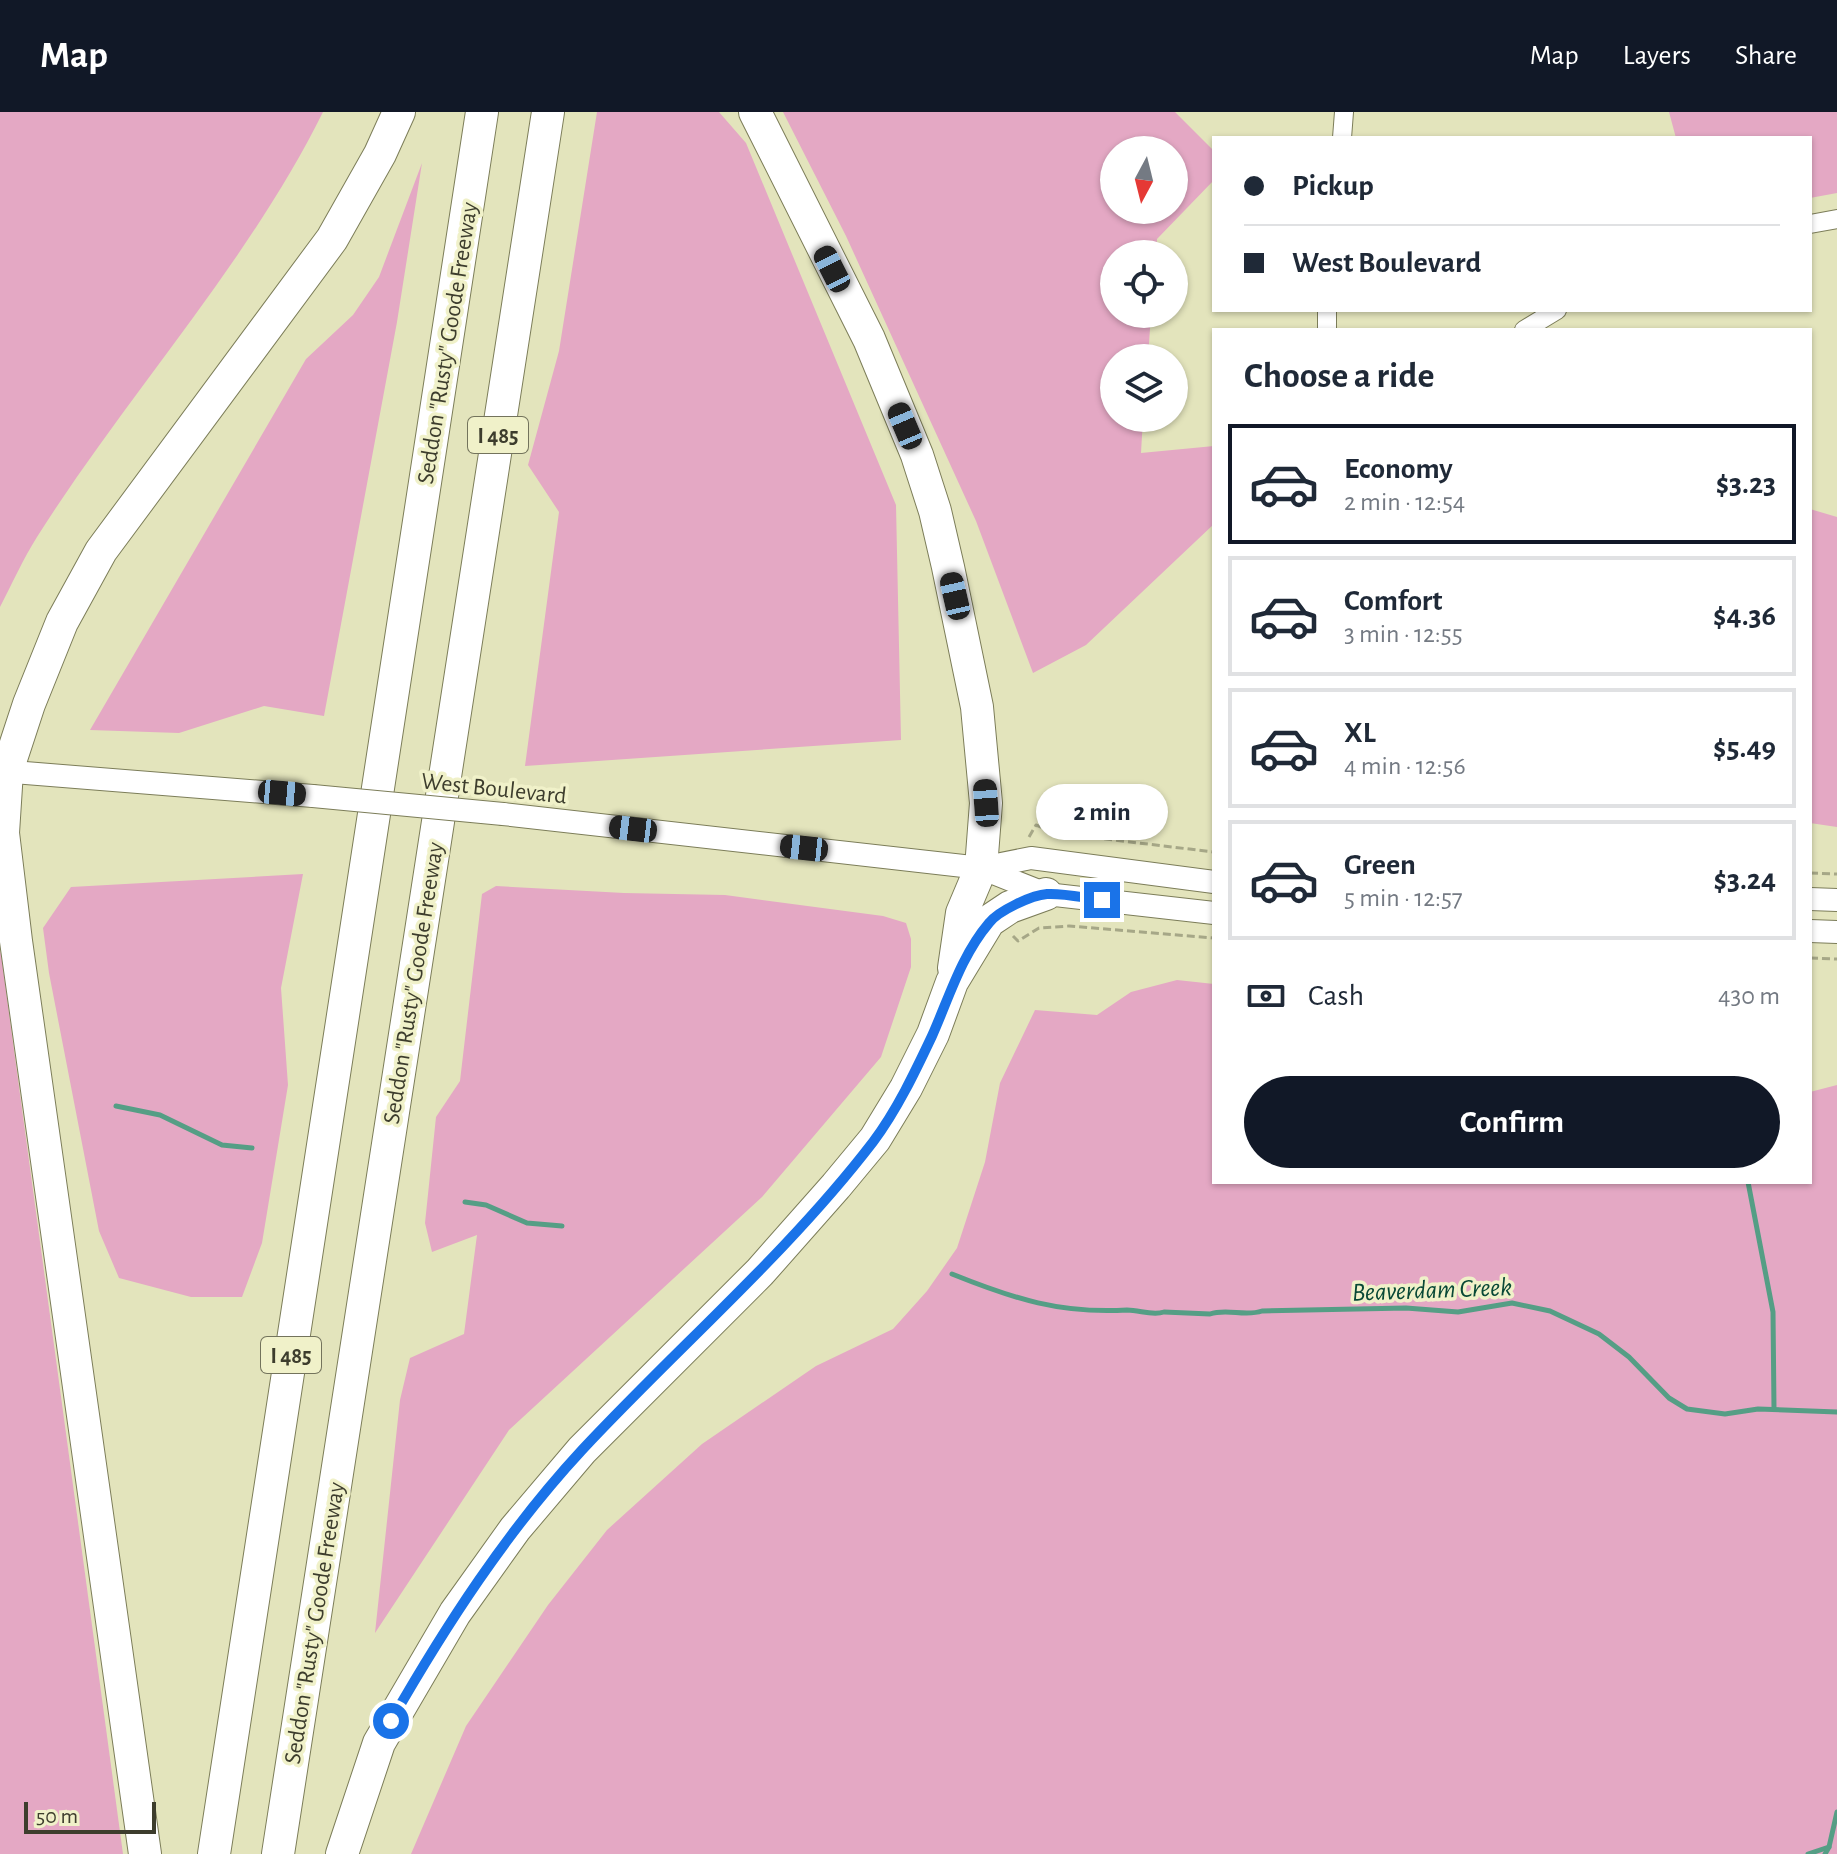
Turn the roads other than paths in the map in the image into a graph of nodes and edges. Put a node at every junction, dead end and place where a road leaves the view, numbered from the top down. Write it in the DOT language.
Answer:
graph roads {
  1 [pos="399,112"];
  2 [pos="482,112"];
  3 [pos="548,112"];
  4 [pos="755,112"];
  5 [pos="1344,112"];
  6 [pos="1342,136"];
  7 [pos="1837,219"];
  8 [pos="1812,224"];
  9 [pos="1554,312"];
  10 [pos="1527,328"];
  11 [pos="3,771"];
  12 [pos="981,868"];
  13 [pos="1212,882"];
  14 [pos="1046,894"];
  15 [pos="1812,899"];
  16 [pos="1837,900"];
  17 [pos="1212,913"];
  18 [pos="1812,931"];
  19 [pos="1837,932"];
  20 [pos="952,982"];
  21 [pos="145,1854"];
  22 [pos="214,1854"];
  23 [pos="278,1854"];
  24 [pos="342,1854"];
  1 -- 11 [label="highway"];
  2 -- 22 [label="highway, Seddon \"Rusty\" Goode Freeway / I 485"];
  3 -- 23 [label="highway, Seddon \"Rusty\" Goode Freeway / I 485"];
  4 -- 12 [label="highway"];
  5 -- 6 [label="street"];
  7 -- 8 [label="street"];
  9 -- 10 [label="street"];
  11 -- 12 [label="street, West Boulevard, bridge"];
  11 -- 21 [label="highway"];
  12 -- 13 [label="street, West Boulevard"];
  12 -- 14 [label="street, West Boulevard"];
  12 -- 20 [label="highway"];
  14 -- 17 [label="street, West Boulevard"];
  14 -- 20 [label="highway"];
  15 -- 16 [label="street"];
  18 -- 19 [label="street"];
  20 -- 24 [label="highway"];
}
